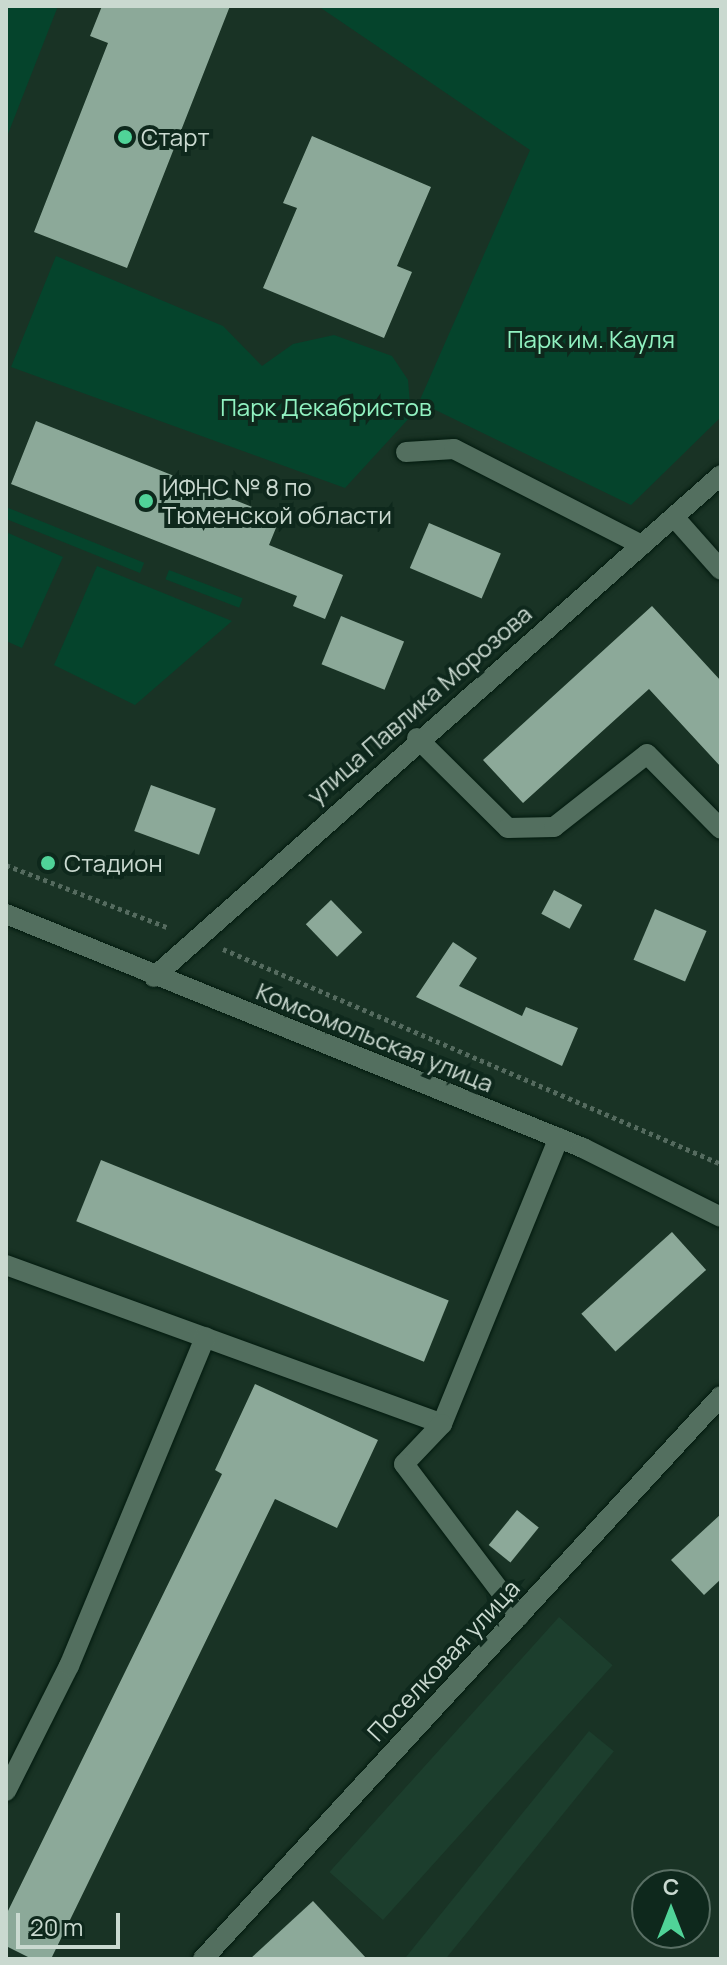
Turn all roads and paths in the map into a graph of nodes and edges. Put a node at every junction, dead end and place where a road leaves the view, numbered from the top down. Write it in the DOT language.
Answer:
graph roads {
  1 [pos="406,452"];
  2 [pos="721,475"];
  3 [pos="675,518"];
  4 [pos="642,545"];
  5 [pos="721,570"];
  6 [pos="417,738"];
  7 [pos="721,829"];
  8 [pos="6,865"];
  9 [pos="6,914"];
  10 [pos="196,938"];
  11 [pos="154,977"];
  12 [pos="559,1138"];
  13 [pos="721,1164"];
  14 [pos="721,1217"];
  15 [pos="6,1265"];
  16 [pos="205,1337"];
  17 [pos="721,1396"];
  18 [pos="442,1424"];
  19 [pos="519,1616"];
  20 [pos="6,1791"];
  21 [pos="203,1959"];
  1 -- 4 [label="street"];
  2 -- 3 [label="street, улица Павлика Морозова"];
  3 -- 4 [label="street, улица Павлика Морозова"];
  3 -- 5 [label="street"];
  4 -- 6 [label="street, улица Павлика Морозова"];
  6 -- 7 [label="street"];
  6 -- 10 [label="street, улица Павлика Морозова"];
  8 -- 10 [label="path"];
  9 -- 11 [label="street, Комсомольская улица"];
  10 -- 11 [label="street, улица Павлика Морозова"];
  10 -- 13 [label="path"];
  11 -- 12 [label="street, Комсомольская улица"];
  12 -- 14 [label="street, Комсомольская улица"];
  12 -- 18 [label="street"];
  15 -- 16 [label="street"];
  16 -- 18 [label="street"];
  16 -- 20 [label="street"];
  17 -- 19 [label="street, Поселковая улица"];
  18 -- 19 [label="street"];
  19 -- 21 [label="street, Поселковая улица"];
}
